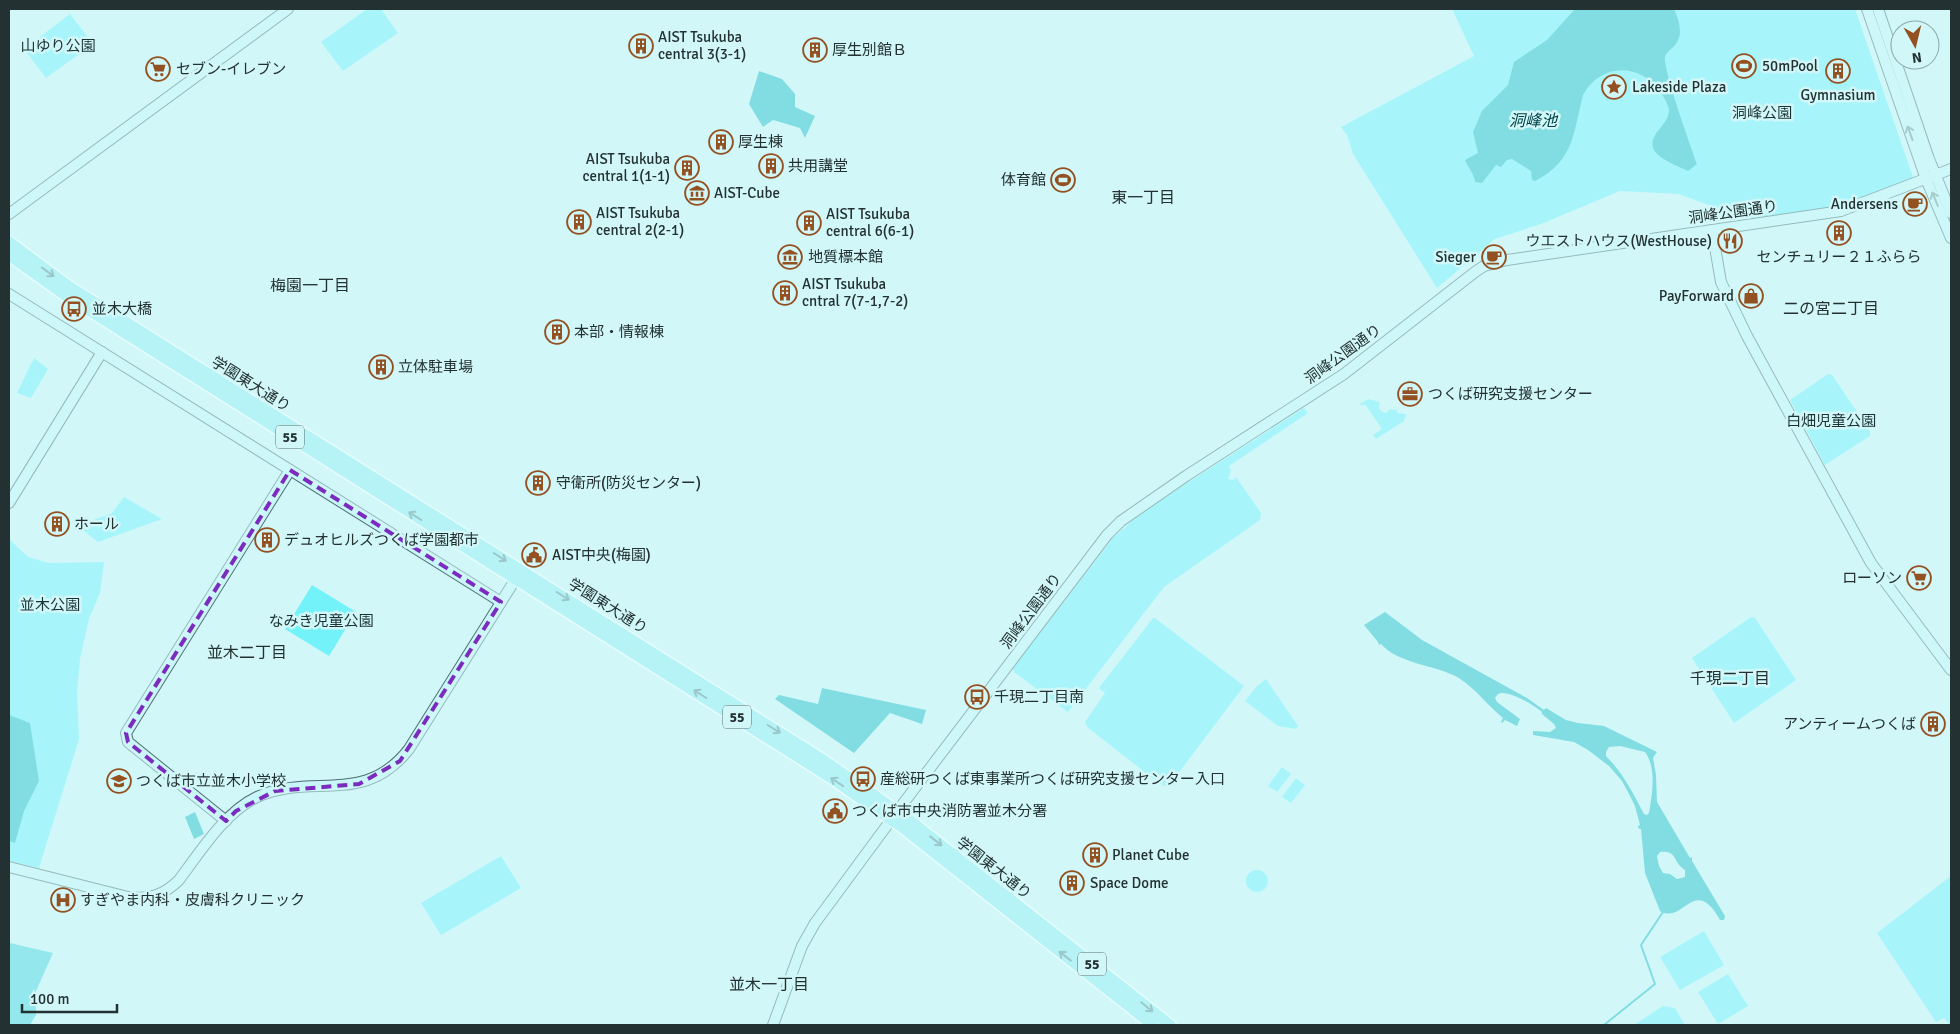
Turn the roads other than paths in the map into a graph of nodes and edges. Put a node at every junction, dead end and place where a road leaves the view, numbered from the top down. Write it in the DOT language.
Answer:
graph roads {
  1 [pos="288,9"];
  2 [pos="1867,9"];
  3 [pos="1878,9"];
  4 [pos="1951,169"];
  5 [pos="1931,178"];
  6 [pos="1951,213"];
  7 [pos="9,214"];
  8 [pos="1712,230"];
  9 [pos="1951,238"];
  10 [pos="9,242"];
  11 [pos="9,255"];
  12 [pos="9,294"];
  13 [pos="102,352"];
  14 [pos="290,470"];
  15 [pos="9,503"];
  16 [pos="519,574"];
  17 [pos="501,602"];
  18 [pos="1951,670"];
  19 [pos="895,816"];
  20 [pos="226,821"];
  21 [pos="9,867"];
  22 [pos="773,1025"];
  23 [pos="1153,1025"];
  24 [pos="1170,1025"];
  1 -- 7 [label="street"];
  5 -- 2 [label="street, one-way"];
  3 -- 5 [label="street"];
  4 -- 5 [label="street, 洞峰公園通り"];
  5 -- 6 [label="street"];
  5 -- 8 [label="street, 洞峰公園通り"];
  9 -- 5 [label="street, one-way"];
  8 -- 18 [label="street"];
  8 -- 19 [label="street, 洞峰公園通り"];
  10 -- 16 [label="main road, 学園東大通り / 55, one-way"];
  16 -- 11 [label="main road, 学園東大通り / 55, one-way"];
  12 -- 13 [label="street"];
  13 -- 14 [label="street"];
  13 -- 15 [label="street"];
  14 -- 17 [label="street"];
  14 -- 20 [label="street"];
  16 -- 17 [label="street"];
  16 -- 19 [label="main road, 学園東大通り / 55"];
  17 -- 20 [label="street"];
  19 -- 22 [label="street, 洞峰公園通り"];
  23 -- 19 [label="main road, 学園東大通り / 55, one-way"];
  19 -- 24 [label="main road, 学園東大通り / 55, one-way"];
  20 -- 21 [label="street"];
}
